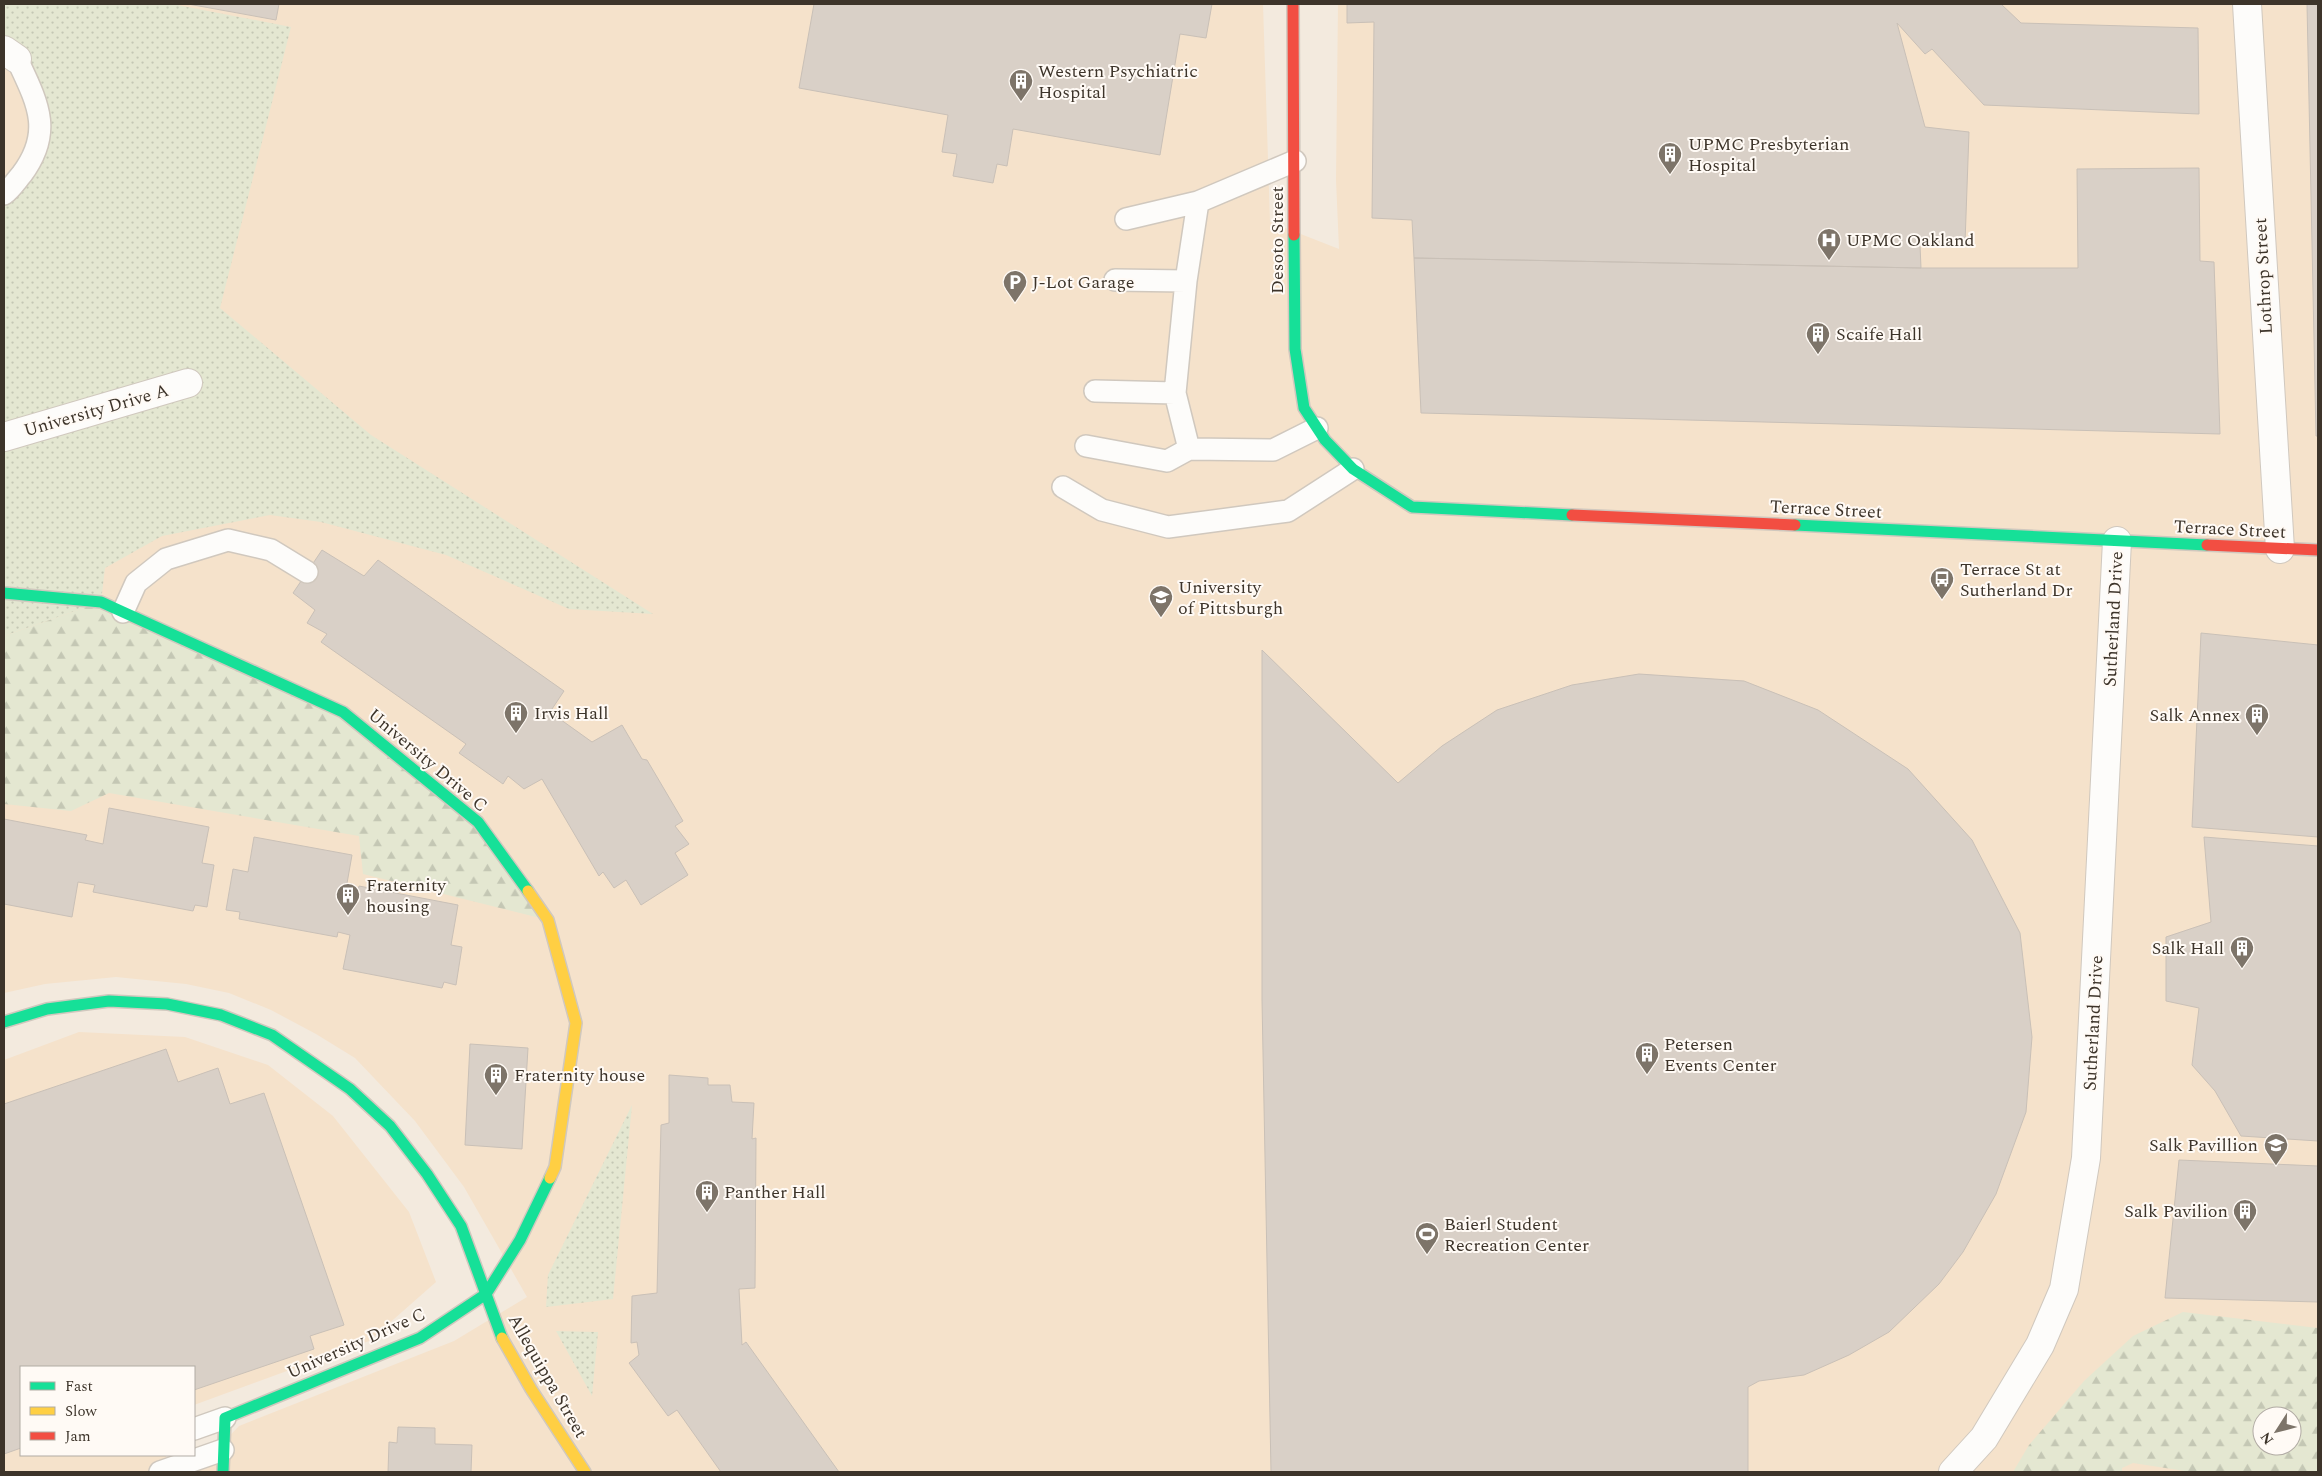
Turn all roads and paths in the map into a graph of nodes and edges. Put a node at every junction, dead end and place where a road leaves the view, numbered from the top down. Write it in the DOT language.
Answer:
graph roads {
  1 [pos="1293,4"];
  2 [pos="2247,4"];
  3 [pos="10,54"];
  4 [pos="1295,160"];
  5 [pos="4,194"];
  6 [pos="1198,202"];
  7 [pos="1126,219"];
  8 [pos="1115,280"];
  9 [pos="1186,281"];
  10 [pos="188,383"];
  11 [pos="1095,391"];
  12 [pos="1175,393"];
  13 [pos="1317,428"];
  14 [pos="4,437"];
  15 [pos="1086,446"];
  16 [pos="1189,449"];
  17 [pos="1349,466"];
  18 [pos="1063,486"];
  19 [pos="2116,541"];
  20 [pos="2280,549"];
  21 [pos="2318,550"];
  22 [pos="307,572"];
  23 [pos="4,593"];
  24 [pos="123,612"];
  25 [pos="4,1022"];
  26 [pos="486,1294"];
  27 [pos="225,1418"];
  28 [pos="195,1429"];
  29 [pos="223,1450"];
  30 [pos="160,1472"];
  31 [pos="223,1472"];
  32 [pos="585,1472"];
  33 [pos="1953,1472"];
  1 -- 4 [label="street, Desoto Street"];
  2 -- 20 [label="street, Lothrop Street"];
  3 -- 5 [label="lane"];
  4 -- 6 [label="lane"];
  4 -- 13 [label="street, Desoto Street"];
  6 -- 7 [label="lane"];
  6 -- 9 [label="lane"];
  8 -- 9 [label="lane"];
  9 -- 12 [label="lane"];
  10 -- 14 [label="street, University Drive A"];
  11 -- 12 [label="lane"];
  12 -- 16 [label="lane"];
  13 -- 16 [label="lane"];
  13 -- 17 [label="street, Desoto Street"];
  15 -- 16 [label="lane"];
  17 -- 18 [label="lane"];
  17 -- 19 [label="street, Terrace Street"];
  19 -- 20 [label="street, Terrace Street"];
  19 -- 33 [label="street, Sutherland Drive"];
  20 -- 21 [label="street, Terrace Street"];
  22 -- 24 [label="lane"];
  23 -- 24 [label="street, University Drive C"];
  24 -- 26 [label="street, University Drive C"];
  25 -- 26 [label="street, Allequippa Street"];
  26 -- 27 [label="street, University Drive C"];
  26 -- 32 [label="street, Allequippa Street"];
  27 -- 28 [label="lane"];
  27 -- 29 [label="street"];
  29 -- 30 [label="lane"];
  29 -- 31 [label="street"];
}
